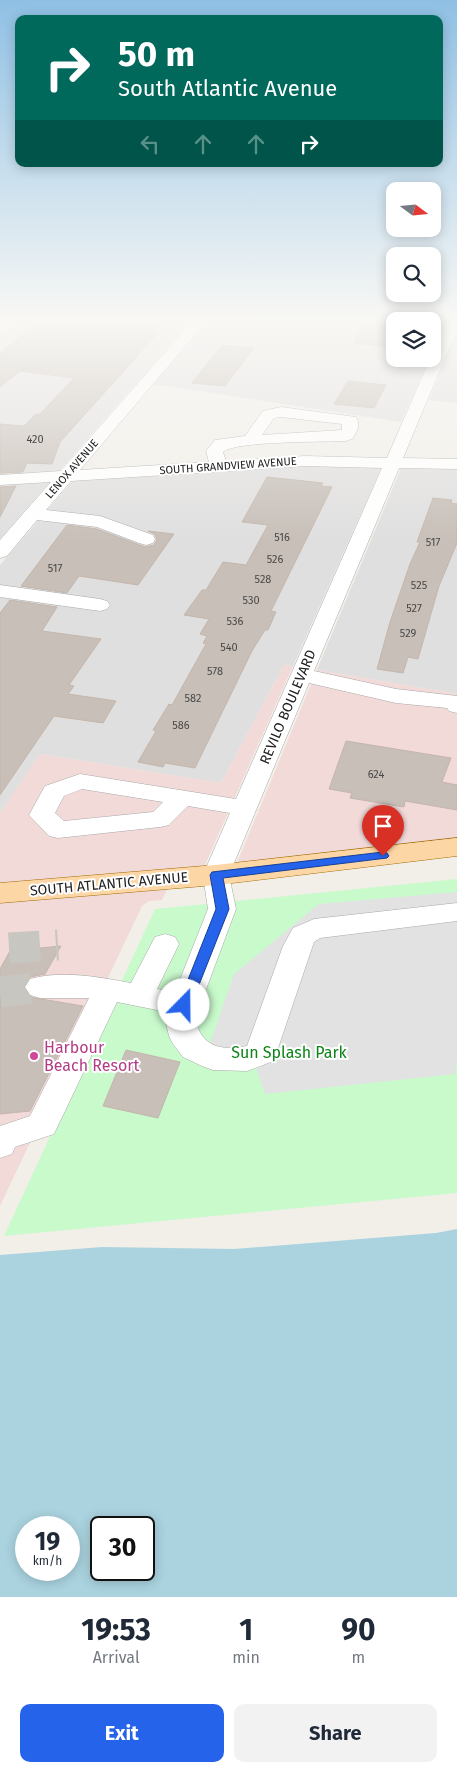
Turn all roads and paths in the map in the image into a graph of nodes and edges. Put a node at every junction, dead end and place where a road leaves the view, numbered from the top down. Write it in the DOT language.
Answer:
graph roads {
  1 [pos="138,393"];
  2 [pos="424,393"];
  3 [pos="250,440"];
  4 [pos="394,463"];
  5 [pos="457,464"];
  6 [pos="219,467"];
  7 [pos="65,477"];
  8 [pos="0,480"];
  9 [pos="33,514"];
  10 [pos="146,539"];
  11 [pos="0,552"];
  12 [pos="0,591"];
  13 [pos="100,605"];
  14 [pos="302,675"];
  15 [pos="457,706"];
  16 [pos="182,798"];
  17 [pos="245,808"];
  18 [pos="457,847"];
  19 [pos="216,875"];
  20 [pos="0,893"];
  21 [pos="457,912"];
  22 [pos="165,944"];
  23 [pos="40,987"];
  24 [pos="108,990"];
  25 [pos="139,996"];
  26 [pos="184,1005"];
  27 [pos="0,1144"];
  1 -- 7 [label="street, LENOX AVENUE"];
  2 -- 4 [label="street, REVILO BOULEVARD"];
  3 -- 3 [label="street"];
  3 -- 6 [label="street"];
  4 -- 5 [label="street, SOUTH GRANDVIEW AVENUE"];
  4 -- 6 [label="street, SOUTH GRANDVIEW AVENUE"];
  4 -- 14 [label="street, REVILO BOULEVARD"];
  6 -- 7 [label="street, SOUTH GRANDVIEW AVENUE"];
  7 -- 8 [label="street, SOUTH GRANDVIEW AVENUE"];
  7 -- 9 [label="street, LENOX AVENUE"];
  9 -- 10 [label="street"];
  9 -- 11 [label="street, LENOX AVENUE"];
  12 -- 13 [label="street"];
  14 -- 15 [label="street"];
  14 -- 17 [label="street, REVILO BOULEVARD"];
  16 -- 17 [label="street"];
  17 -- 19 [label="street, REVILO BOULEVARD"];
  18 -- 19 [label="main road, SOUTH ATLANTIC AVENUE"];
  19 -- 20 [label="main road, SOUTH ATLANTIC AVENUE"];
  19 -- 26 [label="street"];
  21 -- 26 [label="street"];
  22 -- 25 [label="street"];
  23 -- 24 [label="street"];
  24 -- 25 [label="street"];
  24 -- 27 [label="street"];
  25 -- 26 [label="street"];
}
